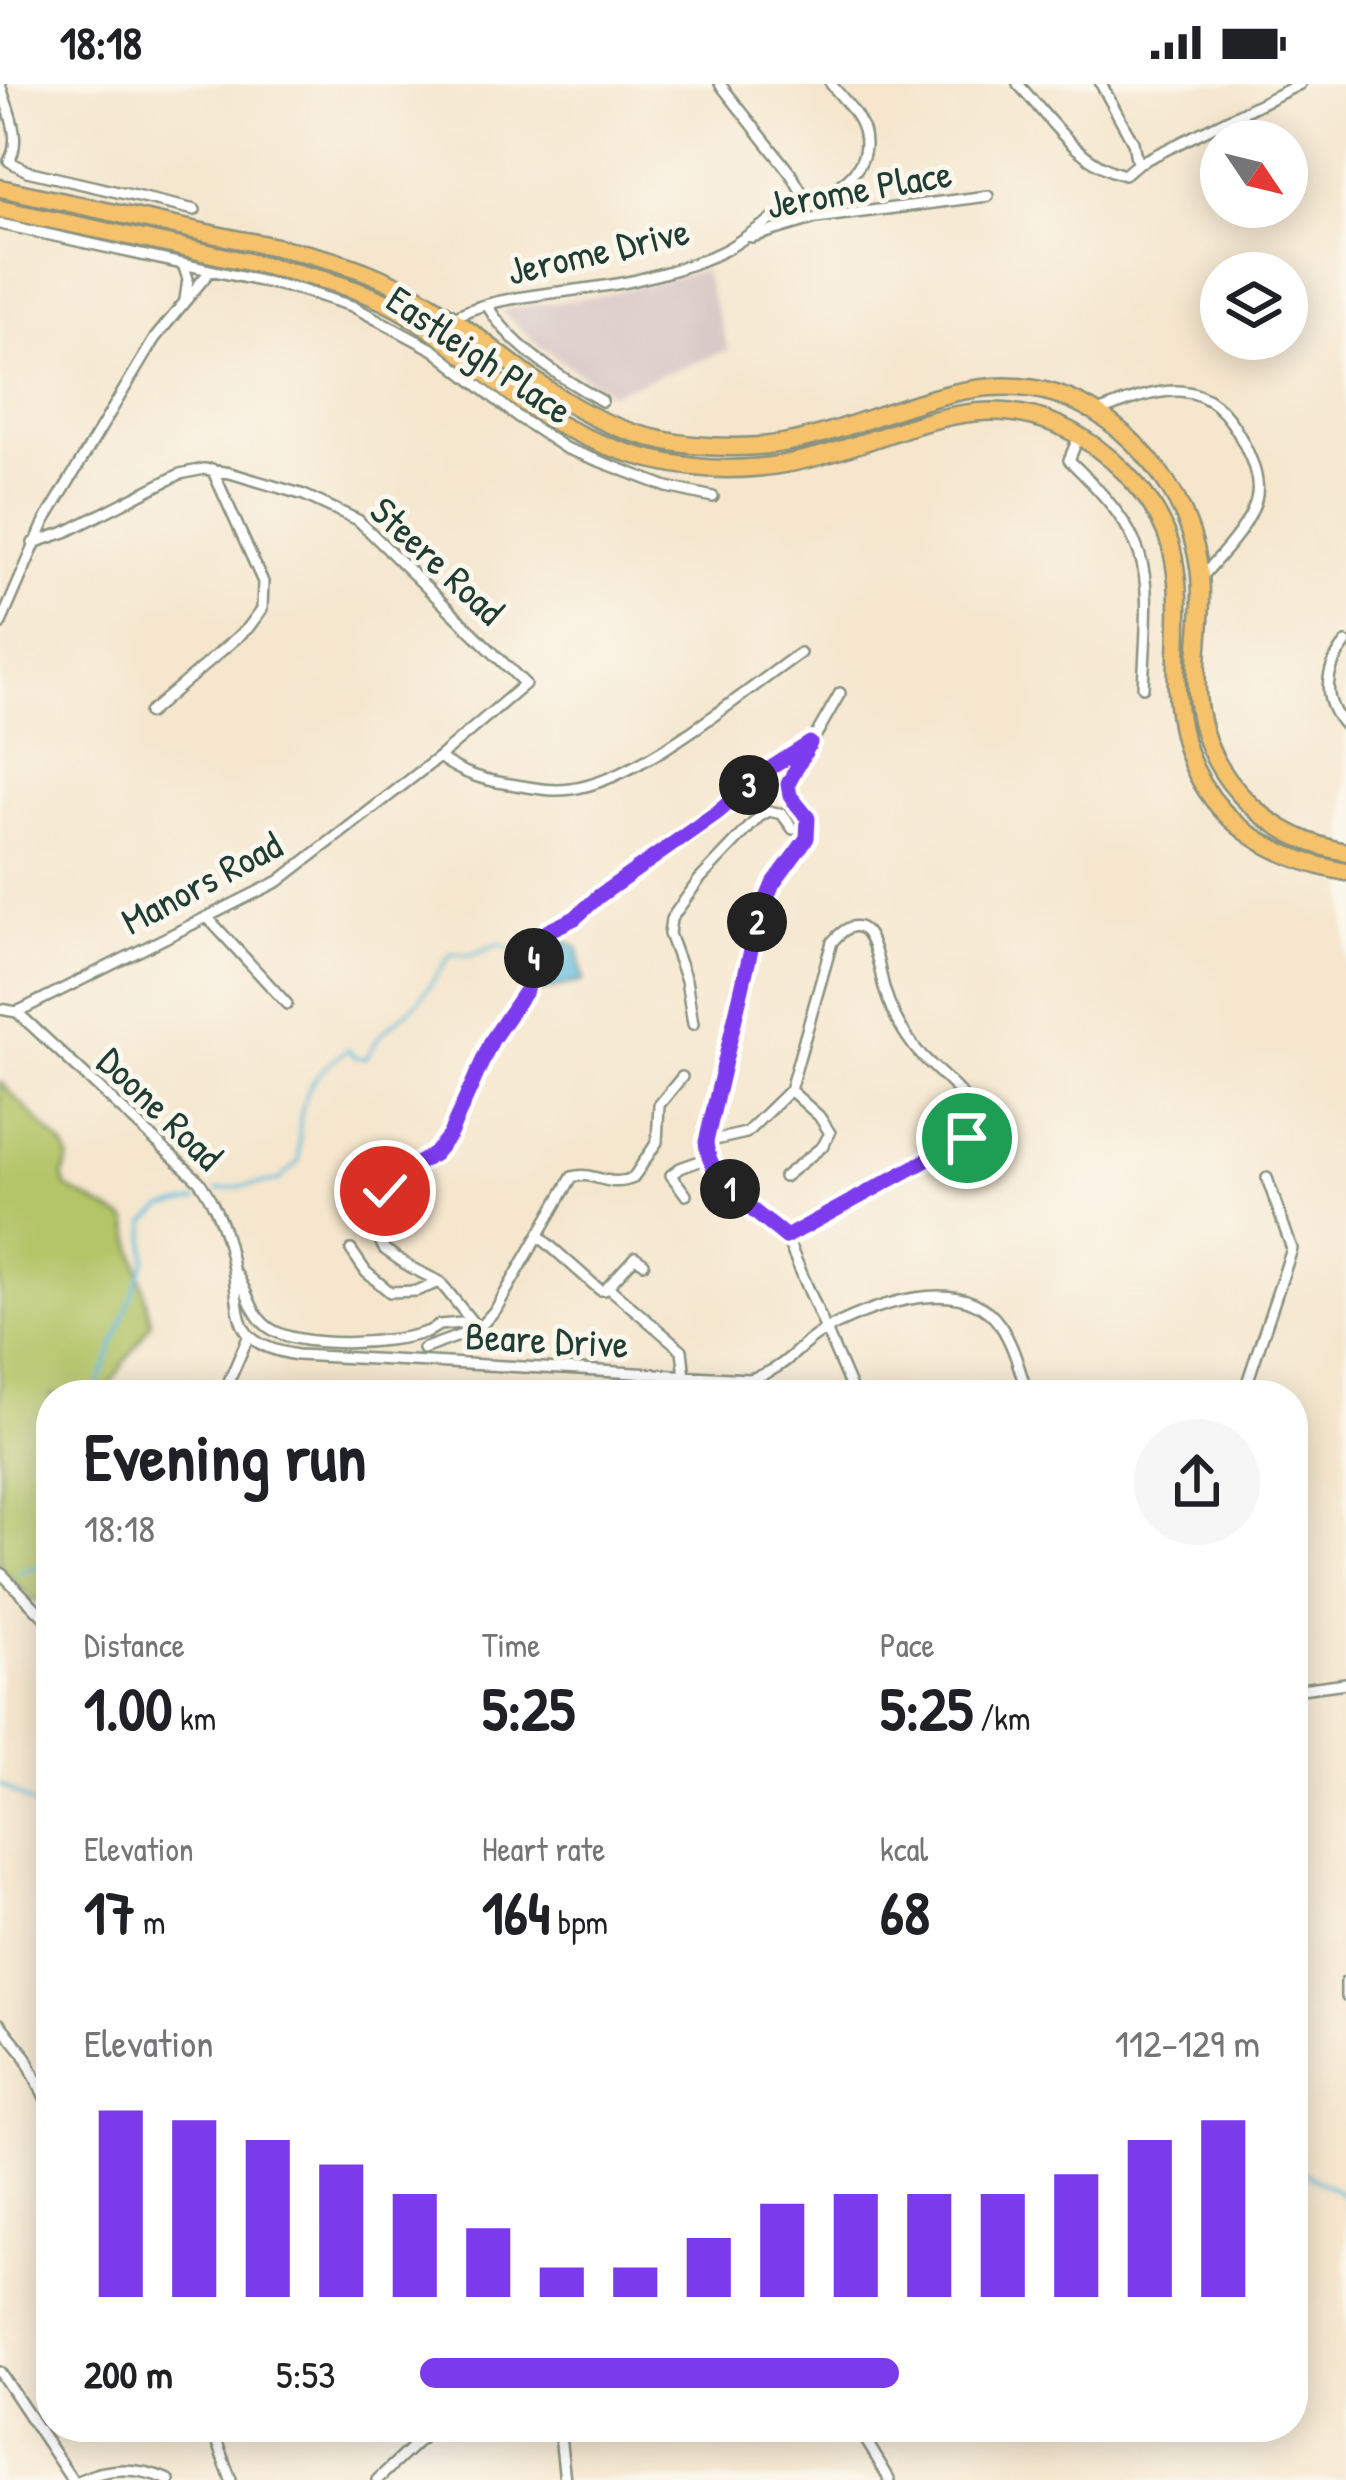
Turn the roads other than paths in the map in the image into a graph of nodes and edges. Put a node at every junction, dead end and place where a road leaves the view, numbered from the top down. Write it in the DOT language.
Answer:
graph roads {
  1 [pos="0,84"];
  2 [pos="720,84"];
  3 [pos="832,84"];
  4 [pos="1018,84"];
  5 [pos="1101,84"];
  6 [pos="1300,84"];
  7 [pos="5,161"];
  8 [pos="1136,164"];
  9 [pos="0,188"];
  10 [pos="988,196"];
  11 [pos="808,201"];
  12 [pos="0,209"];
  13 [pos="195,210"];
  14 [pos="0,224"];
  15 [pos="741,240"];
  16 [pos="182,264"];
  17 [pos="210,271"];
  18 [pos="230,275"];
  19 [pos="202,285"];
  20 [pos="183,305"];
  21 [pos="487,305"];
  22 [pos="451,319"];
  23 [pos="602,401"];
  24 [pos="1095,413"];
  25 [pos="1079,436"];
  26 [pos="212,469"];
  27 [pos="713,497"];
  28 [pos="33,543"];
  29 [pos="1201,580"];
  30 [pos="0,625"];
  31 [pos="1346,643"];
  32 [pos="800,653"];
  33 [pos="525,684"];
  34 [pos="1143,687"];
  35 [pos="840,693"];
  36 [pos="149,713"];
  37 [pos="1346,727"];
  38 [pos="810,743"];
  39 [pos="439,757"];
  40 [pos="808,818"];
  41 [pos="794,829"];
  42 [pos="781,842"];
  43 [pos="1346,852"];
  44 [pos="1346,872"];
  45 [pos="207,917"];
  46 [pos="287,1004"];
  47 [pos="0,1009"];
  48 [pos="17,1012"];
  49 [pos="693,1024"];
  50 [pos="682,1077"];
  51 [pos="790,1090"];
  52 [pos="706,1142"];
  53 [pos="651,1154"];
  54 [pos="708,1158"];
  55 [pos="673,1172"];
  56 [pos="784,1178"];
  57 [pos="1267,1178"];
  58 [pos="686,1196"];
  59 [pos="538,1236"];
  60 [pos="786,1237"];
  61 [pos="351,1250"];
  62 [pos="644,1263"];
  63 [pos="234,1270"];
  64 [pos="440,1282"];
  65 [pos="608,1287"];
  66 [pos="478,1325"];
  67 [pos="824,1330"];
  68 [pos="426,1332"];
  69 [pos="249,1335"];
  70 [pos="423,1348"];
  71 [pos="424,1362"];
  72 [pos="685,1377"];
  73 [pos="230,1380"];
  74 [pos="847,1380"];
  75 [pos="1023,1380"];
  76 [pos="1248,1380"];
  77 [pos="0,1572"];
  78 [pos="36,1609"];
  79 [pos="1346,1683"];
  80 [pos="1308,1688"];
  81 [pos="1346,1982"];
  82 [pos="1346,1996"];
  83 [pos="0,2024"];
  84 [pos="36,2074"];
  85 [pos="0,2372"];
  86 [pos="36,2423"];
  87 [pos="49,2442"];
  88 [pos="217,2442"];
  89 [pos="417,2442"];
  90 [pos="561,2442"];
  91 [pos="870,2442"];
  92 [pos="76,2480"];
  93 [pos="169,2480"];
  94 [pos="231,2480"];
  95 [pos="377,2480"];
  96 [pos="565,2480"];
  97 [pos="890,2480"];
  1 -- 7 [label="street"];
  2 -- 11 [label="street"];
  3 -- 11 [label="street, Jerome Drive"];
  4 -- 8 [label="street"];
  5 -- 8 [label="street"];
  6 -- 8 [label="street"];
  7 -- 13 [label="street"];
  9 -- 22 [label="highway"];
  10 -- 15 [label="street, Jerome Place"];
  11 -- 15 [label="street, Jerome Drive"];
  12 -- 25 [label="highway"];
  14 -- 16 [label="street, Eastleigh Place"];
  15 -- 21 [label="street, Jerome Drive"];
  16 -- 17 [label="street, Eastleigh Place"];
  16 -- 20 [label="street"];
  17 -- 18 [label="street, Eastleigh Place"];
  17 -- 19 [label="street"];
  18 -- 19 [label="street"];
  18 -- 27 [label="street, Eastleigh Place"];
  19 -- 20 [label="street"];
  20 -- 28 [label="street"];
  21 -- 22 [label="street, Jerome Drive"];
  21 -- 23 [label="street"];
  22 -- 24 [label="highway"];
  24 -- 29 [label="highway"];
  24 -- 29 [label="street"];
  25 -- 34 [label="street"];
  25 -- 44 [label="highway"];
  26 -- 28 [label="street"];
  26 -- 33 [label="street, Steere Road"];
  26 -- 36 [label="street"];
  28 -- 30 [label="street"];
  29 -- 43 [label="highway"];
  31 -- 37 [label="street"];
  32 -- 39 [label="street"];
  33 -- 39 [label="street, Manors Road"];
  35 -- 38 [label="street"];
  38 -- 40 [label="street"];
  38 -- 64 [label="street"];
  39 -- 45 [label="street, Manors Road"];
  40 -- 41 [label="street"];
  40 -- 52 [label="street"];
  41 -- 42 [label="street"];
  41 -- 49 [label="street"];
  45 -- 46 [label="street"];
  45 -- 48 [label="street, Manors Road"];
  47 -- 48 [label="street"];
  48 -- 63 [label="street, Doone Road"];
  50 -- 53 [label="street"];
  51 -- 52 [label="street"];
  51 -- 56 [label="street"];
  51 -- 60 [label="street"];
  52 -- 54 [label="street"];
  53 -- 55 [label="street"];
  53 -- 59 [label="street"];
  54 -- 55 [label="street"];
  54 -- 60 [label="street"];
  55 -- 58 [label="street"];
  57 -- 76 [label="street"];
  59 -- 65 [label="street"];
  59 -- 66 [label="street"];
  60 -- 67 [label="street"];
  61 -- 64 [label="street"];
  62 -- 65 [label="street"];
  63 -- 68 [label="street"];
  63 -- 69 [label="street, Doone Road"];
  64 -- 66 [label="street"];
  65 -- 72 [label="street"];
  66 -- 68 [label="street"];
  66 -- 70 [label="street"];
  67 -- 72 [label="street, Beare Drive"];
  67 -- 74 [label="street"];
  67 -- 75 [label="street"];
  68 -- 70 [label="street"];
  69 -- 71 [label="street, Beare Drive"];
  69 -- 73 [label="street"];
  70 -- 71 [label="street"];
  71 -- 72 [label="street, Beare Drive"];
  77 -- 78 [label="street"];
  79 -- 80 [label="street"];
  81 -- 82 [label="street"];
  83 -- 84 [label="street"];
  85 -- 86 [label="street"];
  87 -- 92 [label="street"];
  88 -- 94 [label="street"];
  89 -- 95 [label="street"];
  90 -- 96 [label="street"];
  91 -- 97 [label="street"];
  92 -- 93 [label="street"];
}
